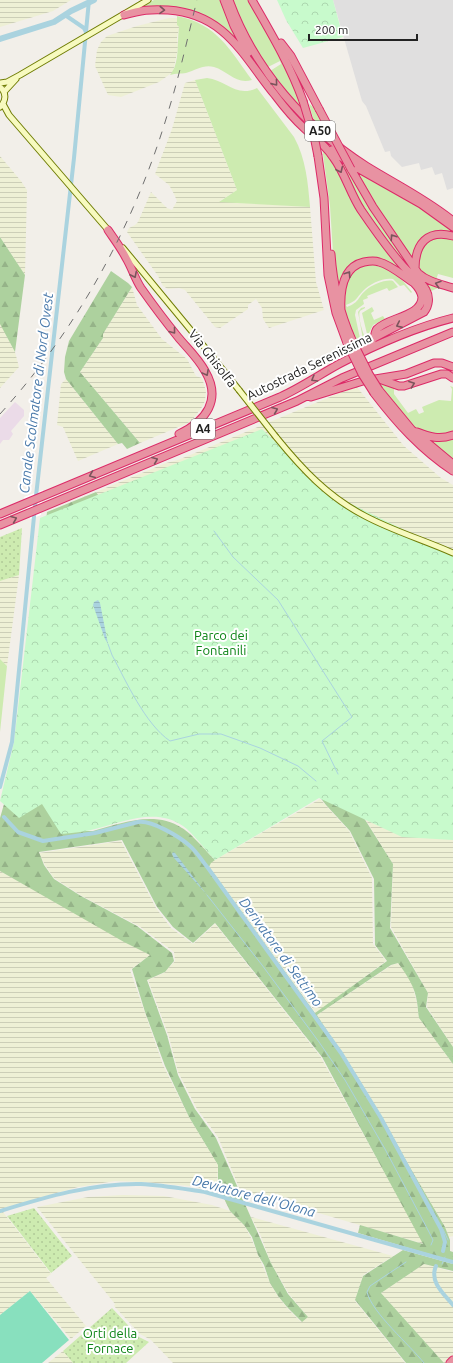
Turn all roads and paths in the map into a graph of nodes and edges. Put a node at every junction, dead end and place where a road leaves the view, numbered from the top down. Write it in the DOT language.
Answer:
graph roads {
  1 [pos="148,0"];
  2 [pos="224,0"];
  3 [pos="229,0"];
  4 [pos="252,0"];
  5 [pos="124,15"];
  6 [pos="265,22"];
  7 [pos="20,75"];
  8 [pos="264,81"];
  9 [pos="0,83"];
  10 [pos="0,87"];
  11 [pos="4,92"];
  12 [pos="2,105"];
  13 [pos="0,111"];
  14 [pos="9,115"];
  15 [pos="317,139"];
  16 [pos="324,198"];
  17 [pos="453,221"];
  18 [pos="453,227"];
  19 [pos="108,230"];
  20 [pos="453,236"];
  21 [pos="415,269"];
  22 [pos="453,288"];
  23 [pos="341,311"];
  24 [pos="453,318"];
  25 [pos="453,332"];
  26 [pos="374,338"];
  27 [pos="349,342"];
  28 [pos="360,354"];
  29 [pos="453,367"];
  30 [pos="375,378"];
  31 [pos="453,378"];
  32 [pos="377,392"];
  33 [pos="297,401"];
  34 [pos="412,430"];
  35 [pos="453,435"];
  36 [pos="453,464"];
  37 [pos="112,466"];
  38 [pos="453,471"];
  39 [pos="0,514"];
  40 [pos="0,525"];
  41 [pos="453,553"];
  42 [pos="453,1360"];
  43 [pos="450,1363"];
  1 -- 5 [label="street"];
  2 -- 8 [label="highway"];
  3 -- 17 [label="highway, A50, one-way"];
  4 -- 6 [label="highway, A50"];
  5 -- 7 [label="street"];
  5 -- 8 [label="highway, one-way"];
  6 -- 16 [label="highway, A50, bridge"];
  21 -- 6 [label="highway, one-way, bridge"];
  7 -- 9 [label="street"];
  7 -- 11 [label="street"];
  8 -- 15 [label="highway"];
  10 -- 11 [label="street"];
  11 -- 12 [label="street"];
  12 -- 14 [label="street, Via Ghisolfa"];
  13 -- 14 [label="street, Via Ghisolfa"];
  14 -- 19 [label="street, Via Ghisolfa"];
  15 -- 18 [label="highway"];
  15 -- 26 [label="highway, one-way"];
  16 -- 23 [label="highway"];
  16 -- 27 [label="highway, A50"];
  19 -- 37 [label="highway, one-way"];
  19 -- 41 [label="street, Via Ghisolfa, bridge"];
  20 -- 21 [label="highway"];
  22 -- 21 [label="highway, one-way"];
  23 -- 26 [label="highway, one-way"];
  23 -- 27 [label="highway"];
  24 -- 28 [label="highway, Autostrada Serenissima / A4"];
  25 -- 33 [label="highway, Autostrada Serenissima / A4"];
  26 -- 28 [label="highway"];
  27 -- 32 [label="highway, A50, bridge"];
  28 -- 37 [label="highway, Autostrada Serenissima / A4, one-way"];
  29 -- 30 [label="highway"];
  30 -- 31 [label="highway, one-way"];
  30 -- 33 [label="highway"];
  32 -- 34 [label="highway"];
  32 -- 38 [label="highway, A50"];
  40 -- 33 [label="highway, Autostrada Serenissima / A4, one-way"];
  34 -- 35 [label="highway"];
  34 -- 36 [label="highway"];
  37 -- 39 [label="highway, Autostrada Serenissima / A4, one-way"];
  42 -- 43 [label="highway"];
}
